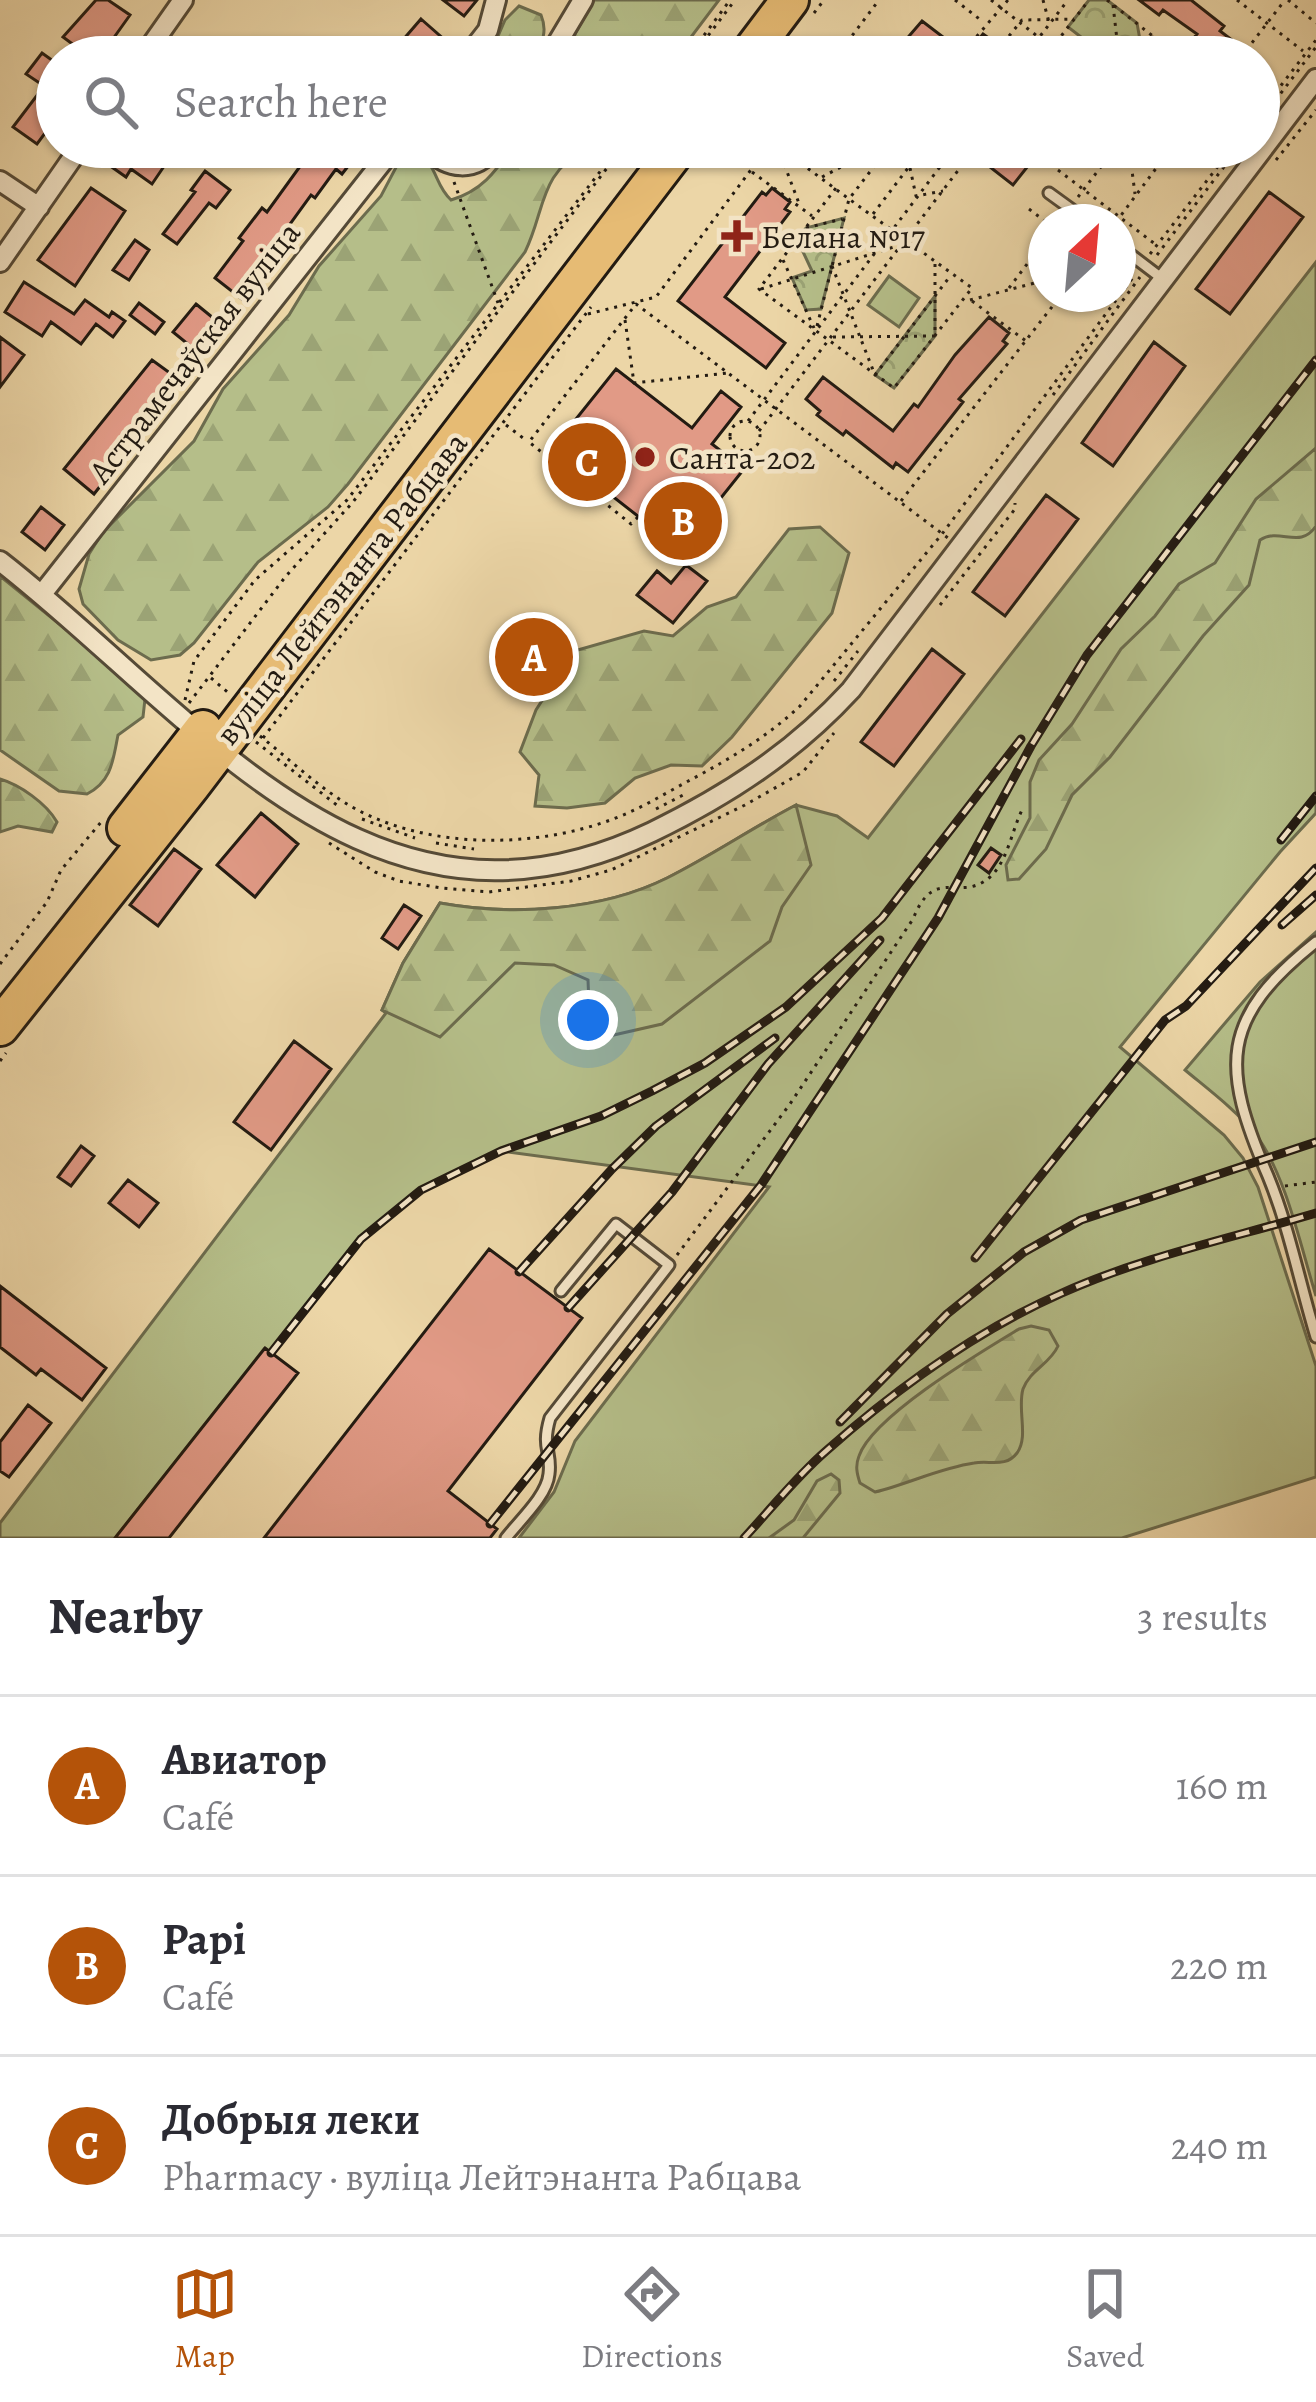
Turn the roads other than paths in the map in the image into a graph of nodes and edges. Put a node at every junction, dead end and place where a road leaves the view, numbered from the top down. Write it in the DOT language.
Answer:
graph roads {
  1 [pos="496,0"];
  2 [pos="583,0"];
  3 [pos="763,0"];
  4 [pos="790,0"];
  5 [pos="178,2"];
  6 [pos="156,36"];
  7 [pos="483,36"];
  8 [pos="562,36"];
  9 [pos="736,36"];
  10 [pos="763,36"];
  11 [pos="1316,79"];
  12 [pos="1280,127"];
  13 [pos="65,168"];
  14 [pos="377,168"];
  15 [pos="636,168"];
  16 [pos="662,168"];
  17 [pos="1249,168"];
  18 [pos="0,181"];
  19 [pos="1049,193"];
  20 [pos="1064,204"];
  21 [pos="39,206"];
  22 [pos="1136,260"];
  23 [pos="0,262"];
  24 [pos="1164,280"];
  25 [pos="0,561"];
  26 [pos="42,594"];
  27 [pos="201,730"];
  28 [pos="1316,942"];
  29 [pos="0,989"];
  30 [pos="0,1027"];
  31 [pos="561,1291"];
  32 [pos="1316,1337"];
  33 [pos="506,1538"];
  1 -- 7 [label="street"];
  2 -- 8 [label="street"];
  3 -- 9 [label="highway"];
  4 -- 10 [label="highway"];
  5 -- 6 [label="street"];
  11 -- 12 [label="street"];
  13 -- 21 [label="street"];
  14 -- 26 [label="street, Астрамечаўская вуліца"];
  15 -- 27 [label="highway, вуліца Лейтэнанта Рабцава"];
  16 -- 27 [label="highway, вуліца Лейтэнанта Рабцава"];
  17 -- 24 [label="street"];
  18 -- 21 [label="street"];
  19 -- 20 [label="lane"];
  21 -- 23 [label="street"];
  22 -- 24 [label="lane"];
  24 -- 27 [label="street"];
  25 -- 26 [label="street"];
  26 -- 27 [label="street"];
  27 -- 29 [label="highway, вуліца Лейтэнанта Рабцава"];
  27 -- 30 [label="highway, вуліца Лейтэнанта Рабцава"];
  28 -- 32 [label="lane"];
  31 -- 33 [label="lane"];
}
